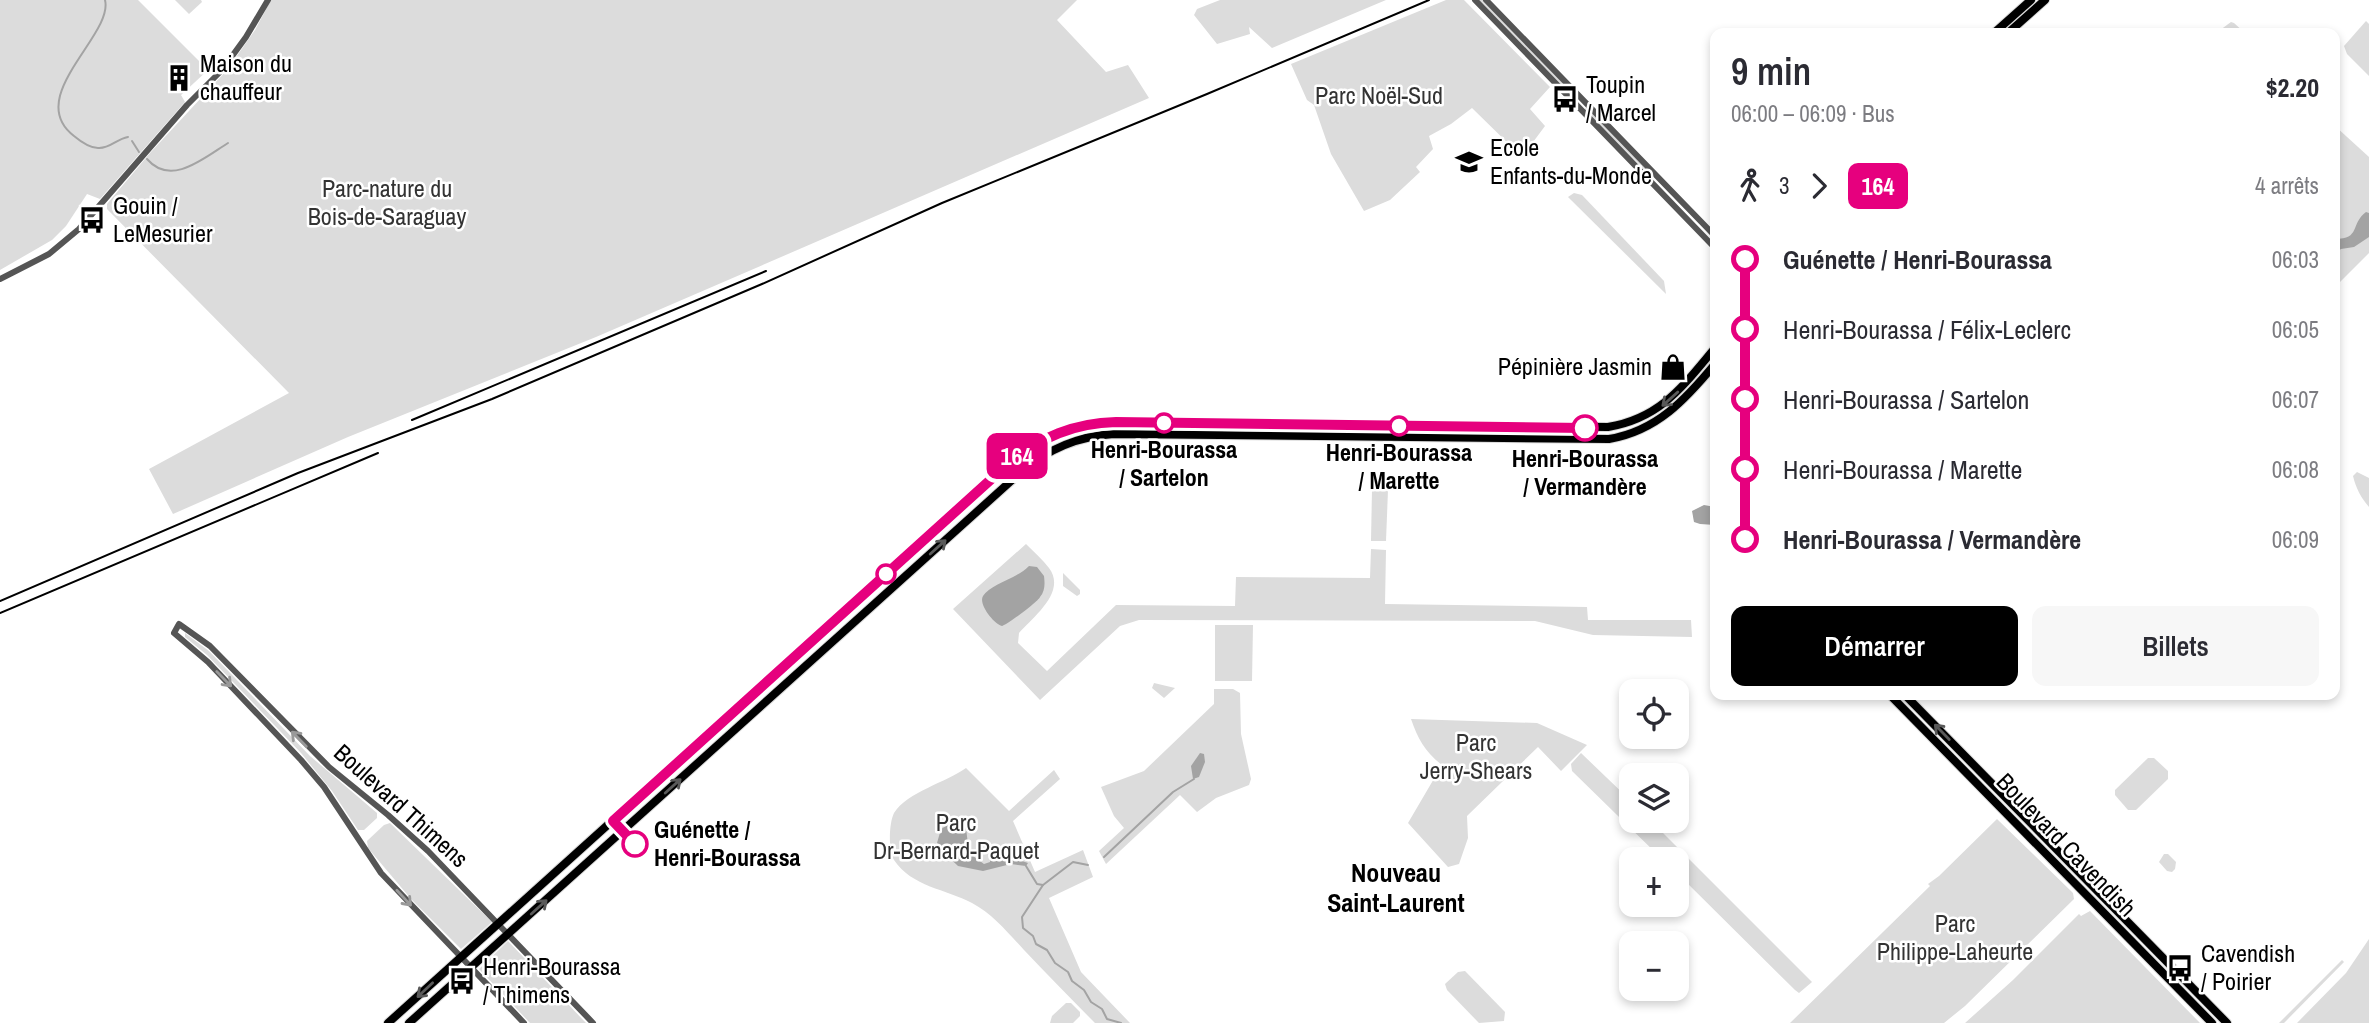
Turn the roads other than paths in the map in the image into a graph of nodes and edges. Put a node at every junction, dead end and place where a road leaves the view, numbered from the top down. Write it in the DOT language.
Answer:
graph roads {
  1 [pos="268,0"];
  2 [pos="1475,0"];
  3 [pos="1486,0"];
  4 [pos="2031,0"];
  5 [pos="2045,0"];
  6 [pos="2000,28"];
  7 [pos="2014,28"];
  8 [pos="1710,231"];
  9 [pos="1710,243"];
  10 [pos="0,279"];
  11 [pos="1710,354"];
  12 [pos="1710,370"];
  13 [pos="1895,700"];
  14 [pos="1910,700"];
  15 [pos="498,924"];
  16 [pos="508,934"];
  17 [pos="461,958"];
  18 [pos="2172,967"];
  19 [pos="471,968"];
  20 [pos="2165,974"];
  21 [pos="388,1023"];
  22 [pos="409,1023"];
  23 [pos="524,1023"];
  24 [pos="593,1023"];
  25 [pos="2212,1023"];
  26 [pos="2227,1023"];
  1 -- 10 [label="street"];
  2 -- 9 [label="street"];
  3 -- 8 [label="street"];
  4 -- 6 [label="main road"];
  5 -- 7 [label="main road"];
  11 -- 15 [label="main road, one-way"];
  16 -- 12 [label="main road, one-way"];
  13 -- 20 [label="main road, Boulevard Cavendish"];
  18 -- 14 [label="main road, Boulevard Cavendish, one-way"];
  15 -- 16 [label="street, Boulevard Thimens"];
  15 -- 17 [label="main road"];
  15 -- 17 [label="street, Boulevard Thimens, one-way"];
  16 -- 19 [label="main road"];
  16 -- 24 [label="street, Boulevard Thimens"];
  17 -- 19 [label="street, Boulevard Thimens"];
  17 -- 21 [label="main road, one-way"];
  18 -- 20 [label="main road"];
  18 -- 26 [label="main road, Boulevard Cavendish"];
  19 -- 22 [label="main road"];
  19 -- 23 [label="street, Boulevard Thimens"];
  20 -- 25 [label="main road, Boulevard Cavendish"];
}
